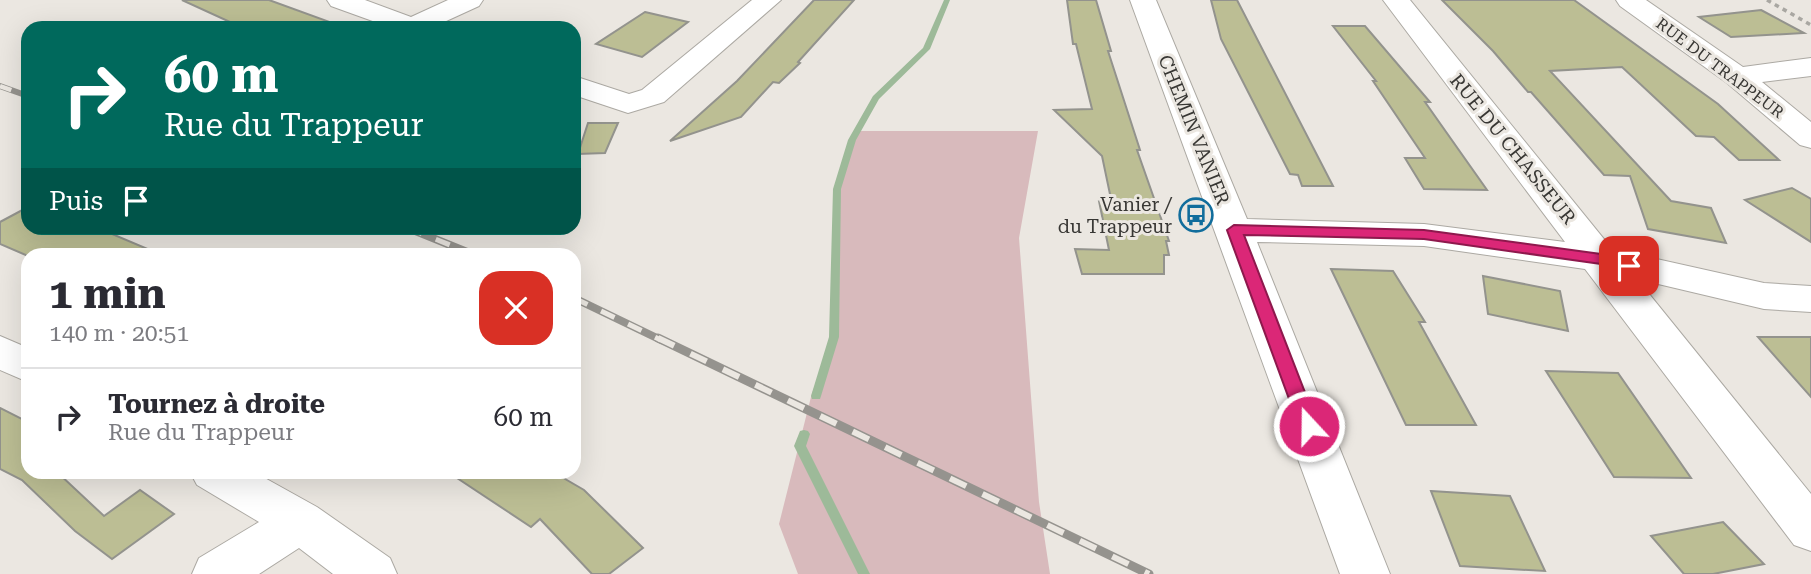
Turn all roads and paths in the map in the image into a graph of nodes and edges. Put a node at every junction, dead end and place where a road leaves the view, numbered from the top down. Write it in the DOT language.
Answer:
graph roads {
  1 [pos="340,0"];
  2 [pos="470,0"];
  3 [pos="768,0"];
  4 [pos="1143,0"];
  5 [pos="1396,0"];
  6 [pos="1629,0"];
  7 [pos="1767,0"];
  8 [pos="398,21"];
  9 [pos="427,21"];
  10 [pos="1811,25"];
  11 [pos="1811,66"];
  12 [pos="1737,77"];
  13 [pos="581,87"];
  14 [pos="1811,138"];
  15 [pos="1234,230"];
  16 [pos="1601,259"];
  17 [pos="1811,299"];
  18 [pos="0,351"];
  19 [pos="21,363"];
  20 [pos="225,479"];
  21 [pos="300,522"];
  22 [pos="1811,530"];
  23 [pos="218,574"];
  24 [pos="372,574"];
  25 [pos="1364,574"];
  1 -- 8 [label="street"];
  2 -- 9 [label="street"];
  3 -- 13 [label="street"];
  4 -- 15 [label="street, CHEMIN VANIER"];
  5 -- 16 [label="street, RUE DU CHASSEUR"];
  6 -- 12 [label="street, RUE DU TRAPPEUR"];
  7 -- 10 [label="path"];
  11 -- 12 [label="street"];
  12 -- 14 [label="street, RUE DU TRAPPEUR"];
  15 -- 16 [label="street"];
  15 -- 25 [label="street, CHEMIN VANIER"];
  16 -- 17 [label="street"];
  16 -- 22 [label="street, RUE DU CHASSEUR"];
  18 -- 19 [label="street"];
  20 -- 21 [label="street"];
  21 -- 23 [label="street"];
  21 -- 24 [label="street"];
}
